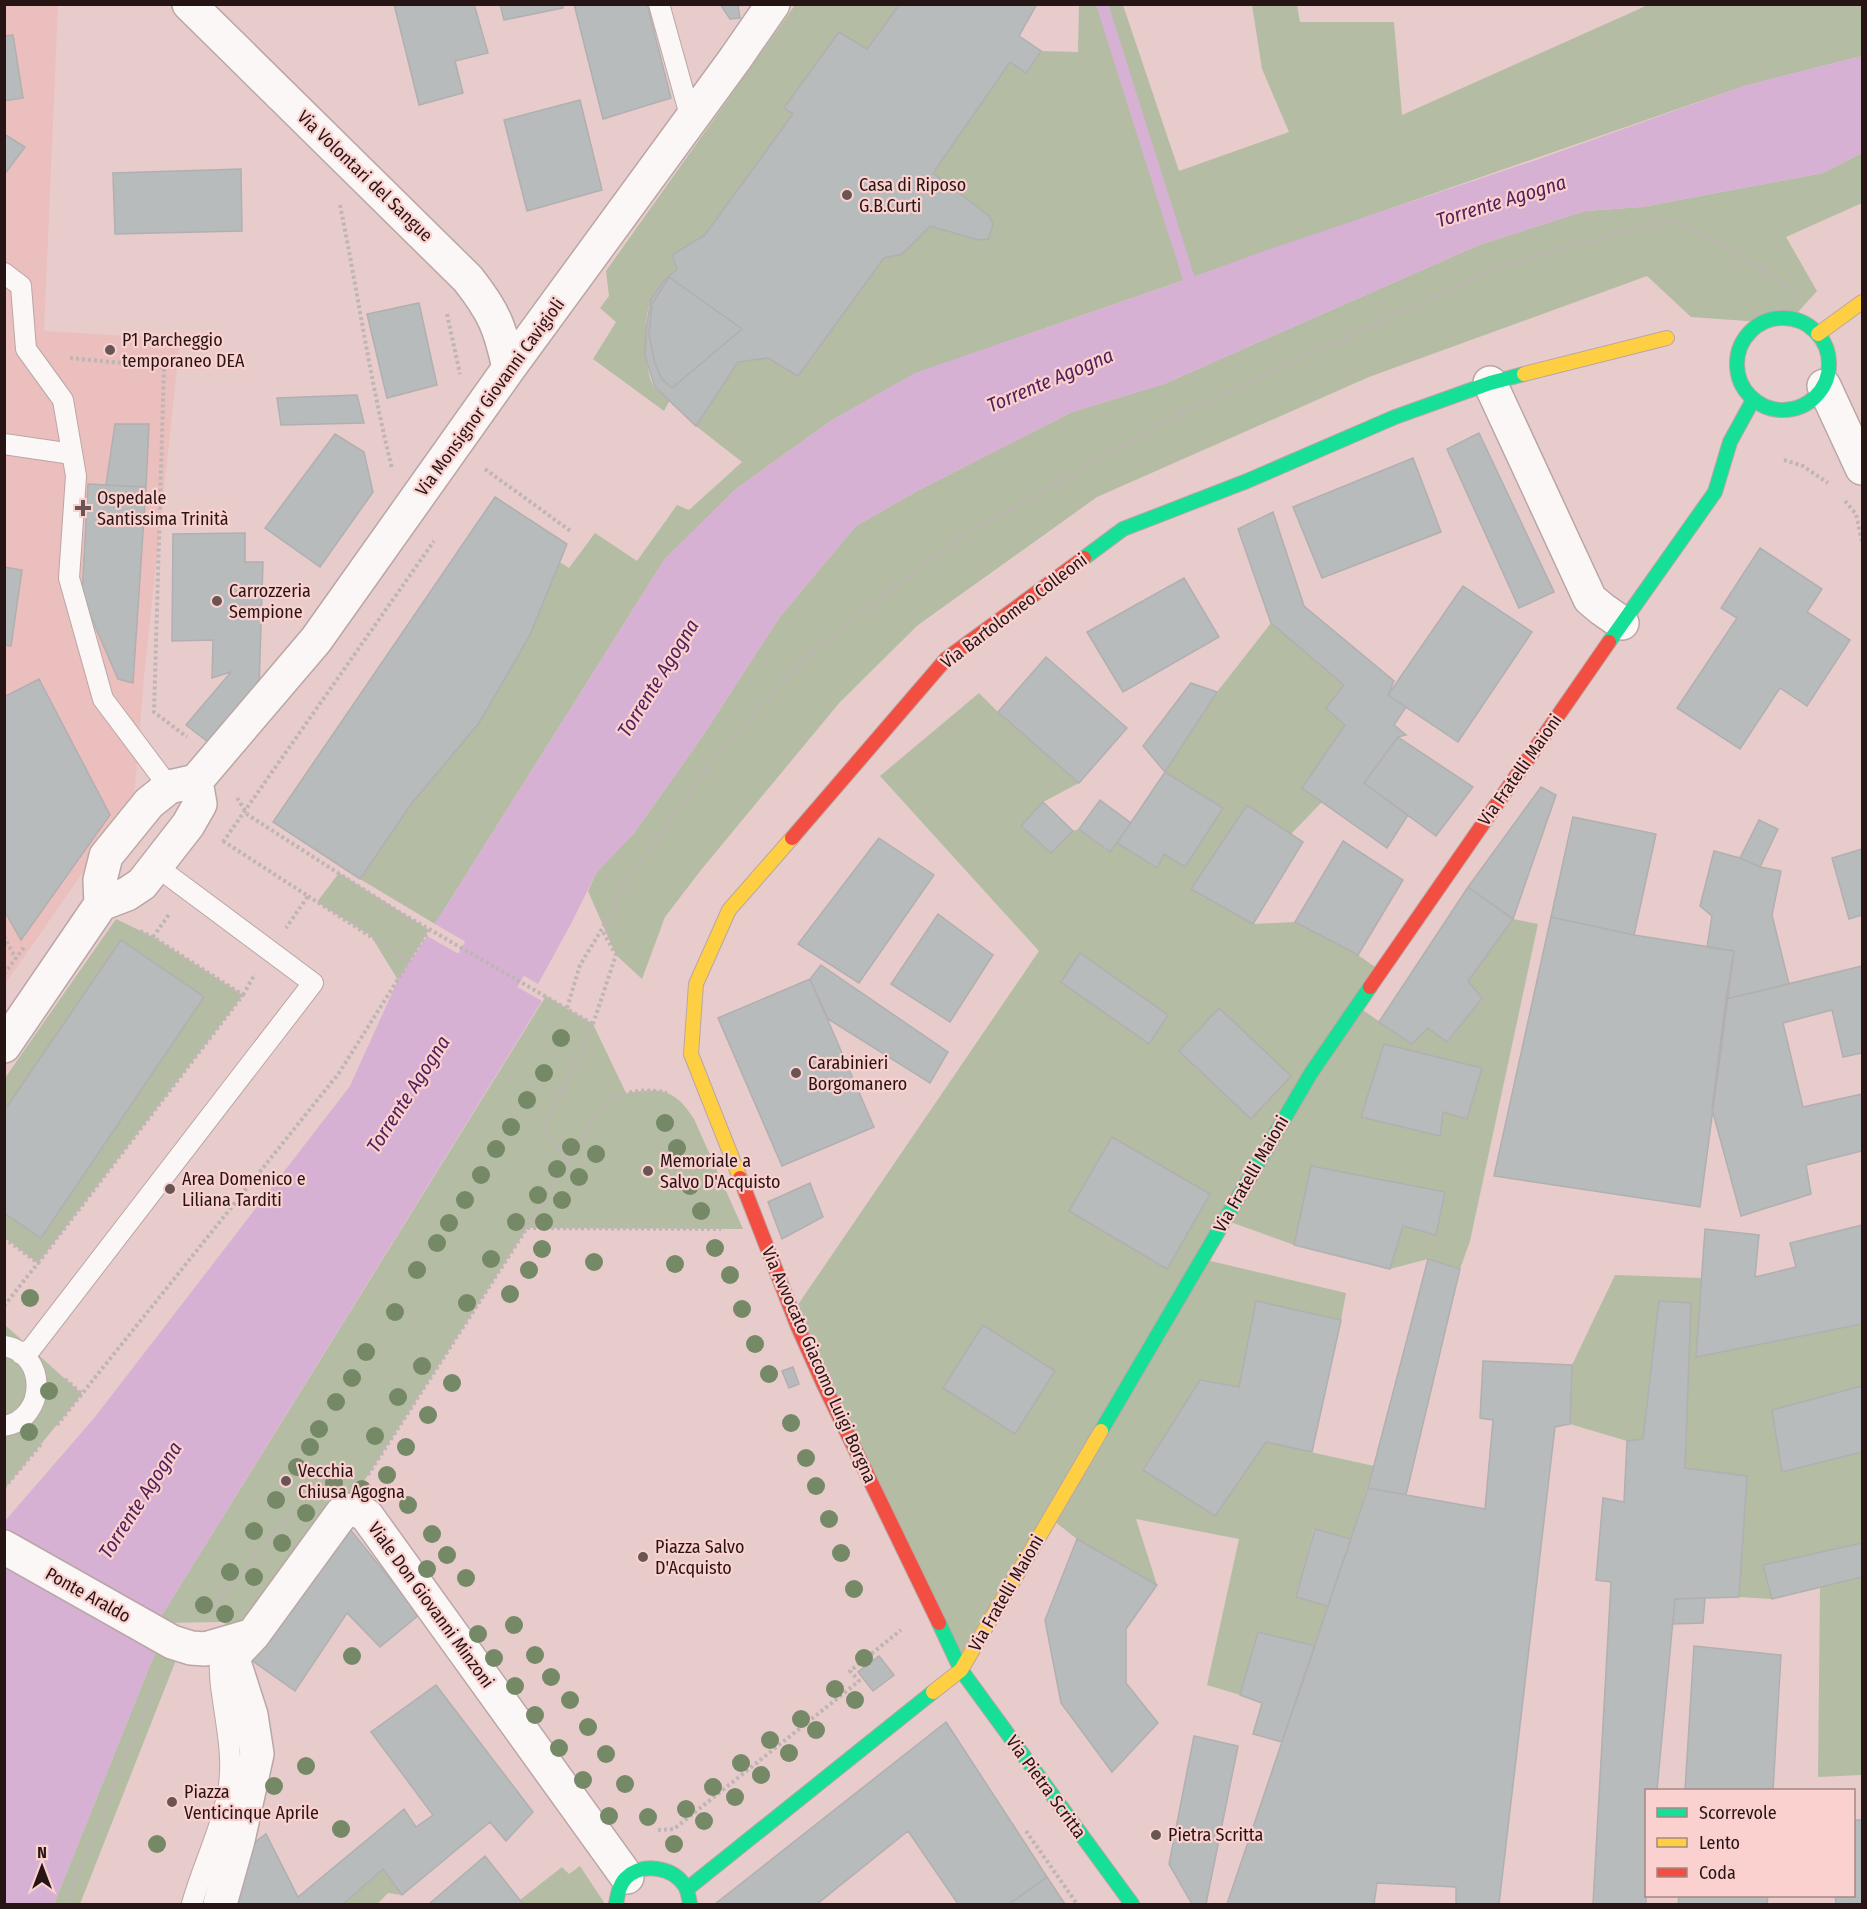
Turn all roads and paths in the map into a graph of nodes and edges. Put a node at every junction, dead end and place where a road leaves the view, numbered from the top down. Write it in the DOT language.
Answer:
graph roads {
  1 [pos="189,4"];
  2 [pos="659,4"];
  3 [pos="773,4"];
  4 [pos="691,119"];
  5 [pos="340,203"];
  6 [pos="4,273"];
  7 [pos="1863,302"];
  8 [pos="1818,334"];
  9 [pos="1667,338"];
  10 [pos="25,344"];
  11 [pos="509,368"];
  12 [pos="1490,383"];
  13 [pos="1824,386"];
  14 [pos="1753,400"];
  15 [pos="4,444"];
  16 [pos="72,454"];
  17 [pos="1784,460"];
  18 [pos="1863,468"];
  19 [pos="484,469"];
  20 [pos="1835,490"];
  21 [pos="1843,498"];
  22 [pos="406,514"];
  23 [pos="572,532"];
  24 [pos="1863,541"];
  25 [pos="1622,623"];
  26 [pos="193,776"];
  27 [pos="223,841"];
  28 [pos="156,866"];
  29 [pos="308,896"];
  30 [pos="99,906"];
  31 [pos="172,910"];
  32 [pos="429,930"];
  33 [pos="283,933"];
  34 [pos="4,936"];
  35 [pos="153,937"];
  36 [pos="16,958"];
  37 [pos="410,962"];
  38 [pos="258,969"];
  39 [pos="243,995"];
  40 [pos="567,1008"];
  41 [pos="593,1024"];
  42 [pos="4,1047"];
  43 [pos="691,1054"];
  44 [pos="670,1093"];
  45 [pos="568,1160"];
  46 [pos="526,1228"];
  47 [pos="731,1229"];
  48 [pos="4,1238"];
  49 [pos="38,1263"];
  50 [pos="4,1306"];
  51 [pos="13,1350"];
  52 [pos="4,1426"];
  53 [pos="54,1428"];
  54 [pos="47,1437"];
  55 [pos="348,1475"];
  56 [pos="358,1475"];
  57 [pos="4,1488"];
  58 [pos="312,1492"];
  59 [pos="304,1501"];
  60 [pos="4,1548"];
  61 [pos="908,1624"];
  62 [pos="253,1635"];
  63 [pos="172,1642"];
  64 [pos="219,1644"];
  65 [pos="961,1670"];
  66 [pos="674,1829"];
  67 [pos="1026,1831"];
  68 [pos="687,1889"];
  69 [pos="622,1891"];
  70 [pos="66,1905"];
  71 [pos="192,1905"];
  72 [pos="220,1905"];
  73 [pos="690,1905"];
  74 [pos="1077,1905"];
  75 [pos="1132,1905"];
  1 -- 11 [label="street, Via Volontari del Sangue"];
  2 -- 4 [label="lane"];
  3 -- 4 [label="street, Via Monsignor Giovanni Cavigioli"];
  4 -- 11 [label="street, Via Monsignor Giovanni Cavigioli"];
  5 -- 22 [label="path"];
  6 -- 10 [label="lane"];
  7 -- 8 [label="main road"];
  8 -- 13 [label="main road"];
  8 -- 14 [label="main road"];
  9 -- 12 [label="main road, Via Bartolomeo Colleoni"];
  10 -- 16 [label="lane"];
  10 -- 26 [label="path"];
  11 -- 22 [label="street, Via Monsignor Giovanni Cavigioli"];
  12 -- 25 [label="street"];
  12 -- 43 [label="main road, Via Bartolomeo Colleoni"];
  13 -- 14 [label="main road"];
  13 -- 18 [label="street"];
  14 -- 25 [label="main road, Via Fratelli Maioni"];
  15 -- 16 [label="lane"];
  16 -- 26 [label="lane"];
  17 -- 20 [label="path"];
  19 -- 23 [label="path"];
  21 -- 24 [label="path"];
  22 -- 26 [label="street, Via Monsignor Giovanni Cavigioli"];
  25 -- 65 [label="main road, Via Fratelli Maioni"];
  26 -- 28 [label="street"];
  26 -- 30 [label="street, Via Monsignor Giovanni Cavigioli"];
  26 -- 32 [label="path"];
  27 -- 29 [label="path"];
  28 -- 30 [label="street"];
  28 -- 51 [label="lane"];
  29 -- 33 [label="path"];
  29 -- 37 [label="path"];
  30 -- 35 [label="path"];
  30 -- 42 [label="street"];
  31 -- 35 [label="path"];
  32 -- 37 [label="path"];
  32 -- 40 [label="path"];
  34 -- 36 [label="path"];
  35 -- 39 [label="path"];
  37 -- 53 [label="path"];
  38 -- 39 [label="path"];
  39 -- 49 [label="path"];
  40 -- 41 [label="path"];
  40 -- 41 [label="path"];
  41 -- 45 [label="path"];
  43 -- 65 [label="main road, Via Avvocato Giacomo Luigi Borgna"];
  44 -- 45 [label="path"];
  45 -- 46 [label="path"];
  46 -- 47 [label="path"];
  46 -- 56 [label="path"];
  48 -- 49 [label="path"];
  49 -- 50 [label="path"];
  51 -- 52 [label="lane"];
  54 -- 57 [label="path"];
  55 -- 58 [label="path"];
  59 -- 63 [label="path"];
  60 -- 63 [label="street, Ponte Araldo"];
  61 -- 66 [label="path"];
  62 -- 64 [label="street"];
  62 -- 69 [label="street, Viale Don Giovanni Minzoni"];
  62 -- 72 [label="street"];
  63 -- 64 [label="street"];
  63 -- 70 [label="path"];
  64 -- 71 [label="lane"];
  65 -- 68 [label="main road, Via Fratelli Maioni"];
  65 -- 75 [label="main road, Via Pietra Scritta"];
  67 -- 74 [label="path"];
  68 -- 69 [label="main road"];
  68 -- 73 [label="main road"];
}
